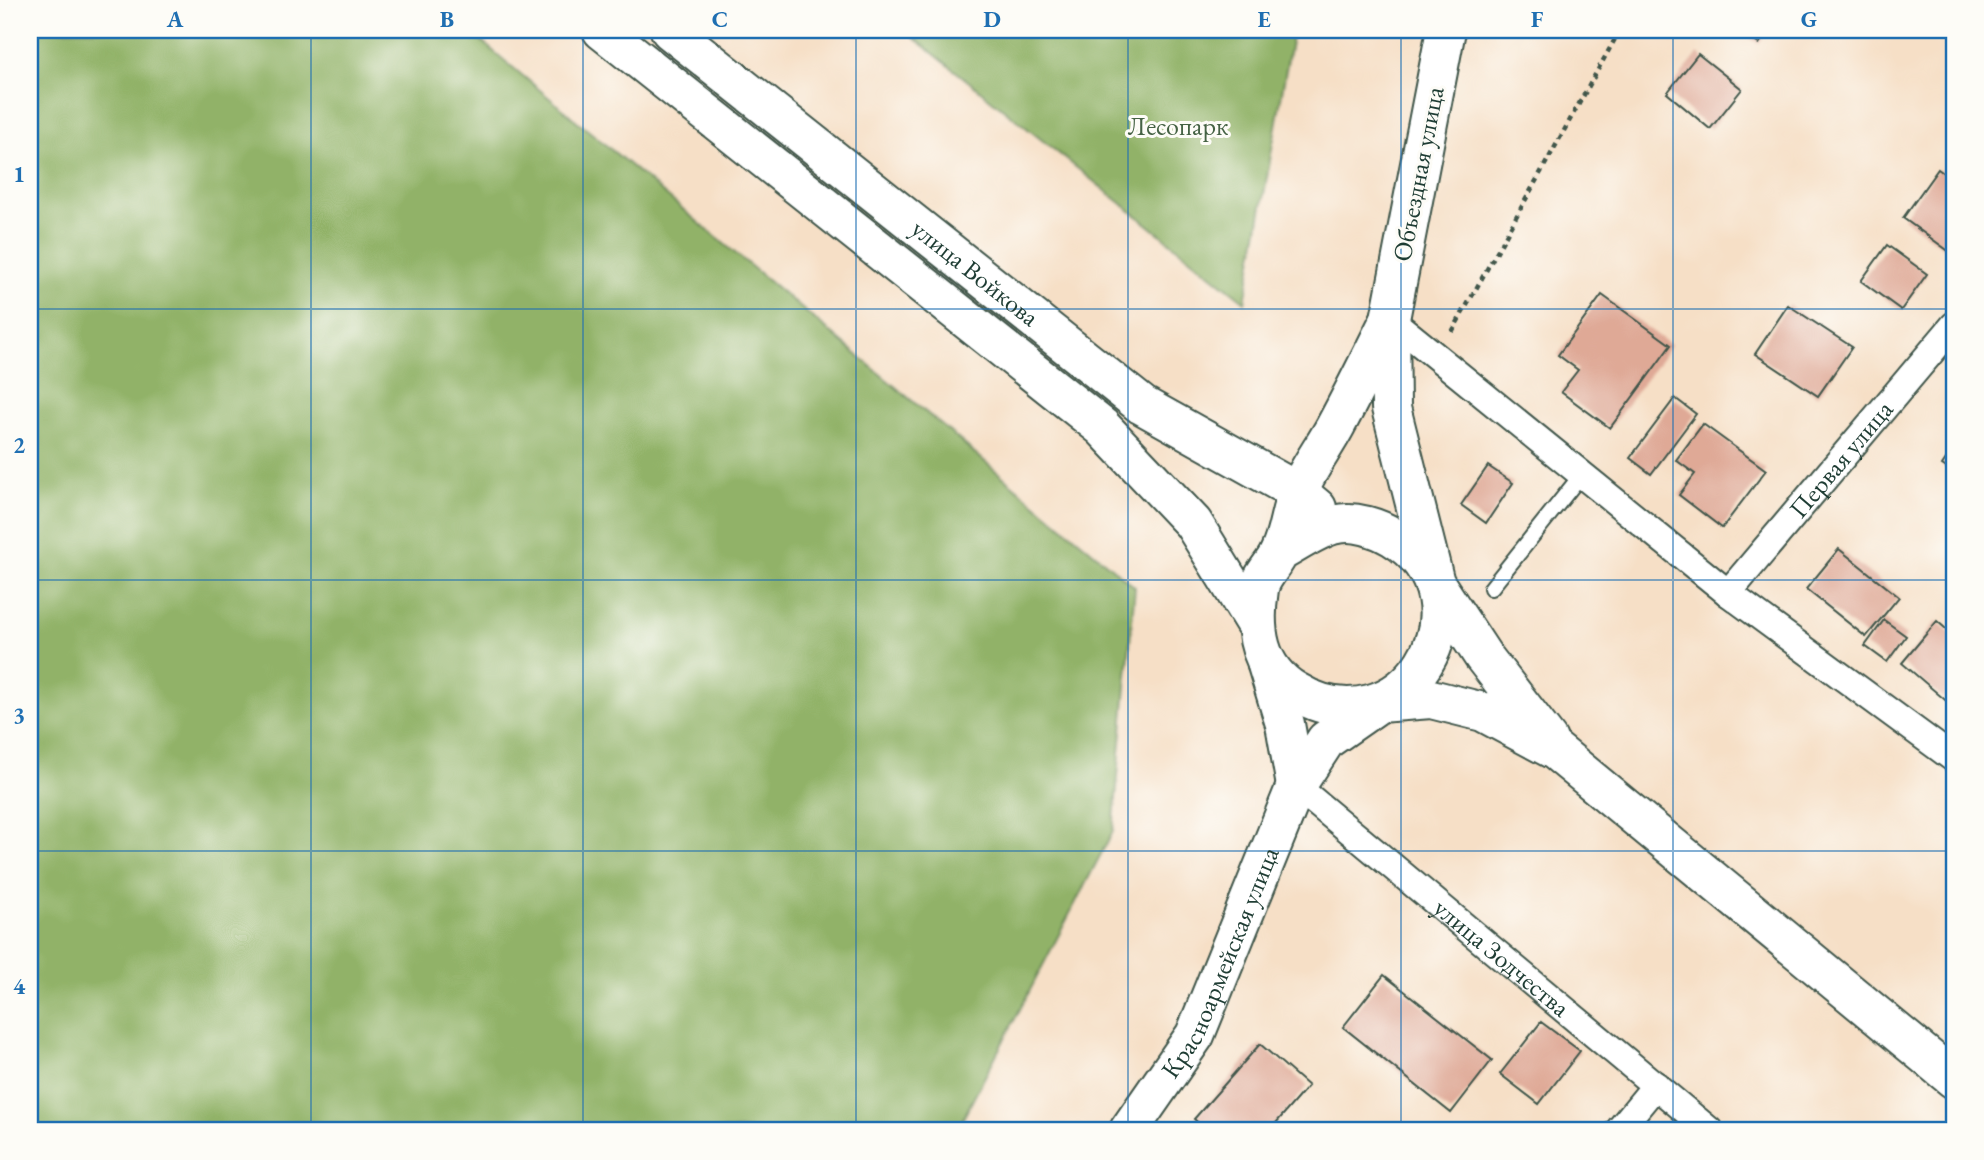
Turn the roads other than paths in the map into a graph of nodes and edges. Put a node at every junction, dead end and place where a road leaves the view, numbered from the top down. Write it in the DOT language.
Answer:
graph roads {
  1 [pos="602,30"];
  2 [pos="670,30"];
  3 [pos="1446,30"];
  4 [pos="1390,319"];
  5 [pos="1954,325"];
  6 [pos="1582,474"];
  7 [pos="1298,492"];
  8 [pos="1338,524"];
  9 [pos="1280,552"];
  10 [pos="1434,583"];
  11 [pos="1492,588"];
  12 [pos="1728,593"];
  13 [pos="1254,622"];
  14 [pos="1264,658"];
  15 [pos="1379,703"];
  16 [pos="1556,751"];
  17 [pos="1954,759"];
  18 [pos="1296,786"];
  19 [pos="1954,1079"];
  20 [pos="1656,1085"];
  21 [pos="1129,1130"];
  22 [pos="1619,1130"];
  23 [pos="1709,1130"];
  1 -- 13 [label="main road, улица Войкова"];
  2 -- 7 [label="main road, улица Войкова"];
  3 -- 4 [label="main road, Объездная улица"];
  4 -- 6 [label="street"];
  4 -- 7 [label="main road"];
  4 -- 10 [label="main road"];
  5 -- 12 [label="street, Первая улица"];
  6 -- 11 [label="lane"];
  6 -- 12 [label="street"];
  7 -- 8 [label="main road, улица Войкова"];
  7 -- 9 [label="main road"];
  8 -- 9 [label="main road"];
  8 -- 10 [label="main road"];
  9 -- 13 [label="main road"];
  10 -- 15 [label="main road"];
  10 -- 16 [label="main road"];
  12 -- 17 [label="street"];
  13 -- 14 [label="main road"];
  14 -- 15 [label="main road"];
  14 -- 18 [label="main road"];
  15 -- 16 [label="main road"];
  15 -- 18 [label="main road, Красноармейская улица"];
  16 -- 19 [label="main road"];
  18 -- 20 [label="street, улица Зодчества"];
  18 -- 21 [label="main road, Красноармейская улица"];
  20 -- 22 [label="street"];
  20 -- 23 [label="street, улица Зодчества"];
}
